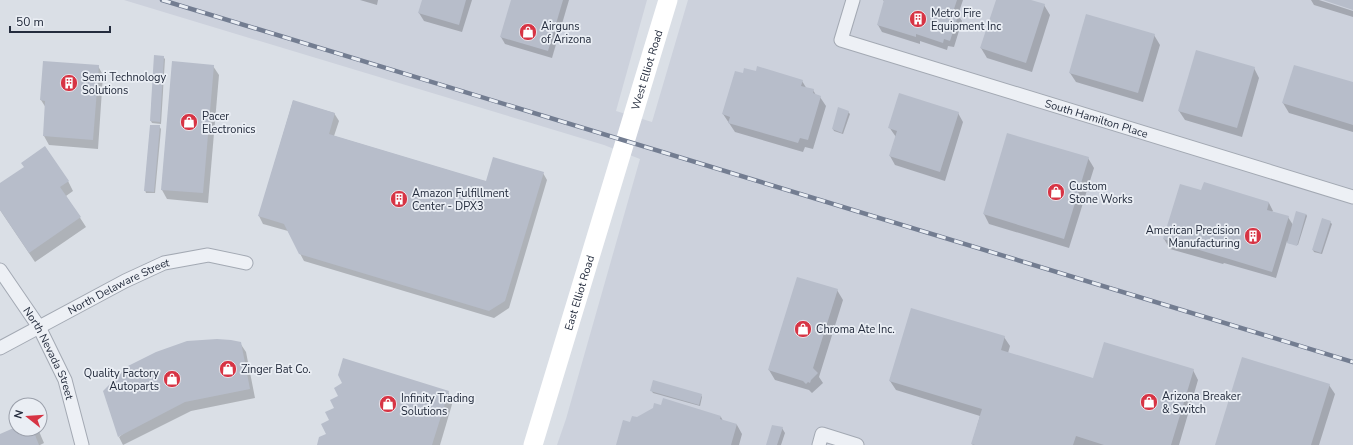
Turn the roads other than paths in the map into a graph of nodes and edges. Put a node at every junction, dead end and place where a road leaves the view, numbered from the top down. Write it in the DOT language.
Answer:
graph roads {
  1 [pos="668,0"];
  2 [pos="853,0"];
  3 [pos="625,141"];
  4 [pos="1353,197"];
  5 [pos="246,263"];
  6 [pos="0,270"];
  7 [pos="39,327"];
  8 [pos="0,348"];
  9 [pos="820,440"];
  10 [pos="82,445"];
  11 [pos="533,445"];
  12 [pos="857,445"];
  1 -- 3 [label="main road, West Elliot Road"];
  2 -- 4 [label="street, South Hamilton Place"];
  3 -- 11 [label="main road, East Elliot Road"];
  5 -- 7 [label="street, North Delaware Street"];
  6 -- 7 [label="street, North Nevada Street"];
  7 -- 8 [label="street, North Delaware Street"];
  7 -- 10 [label="street, North Nevada Street"];
  9 -- 12 [label="street"];
}
